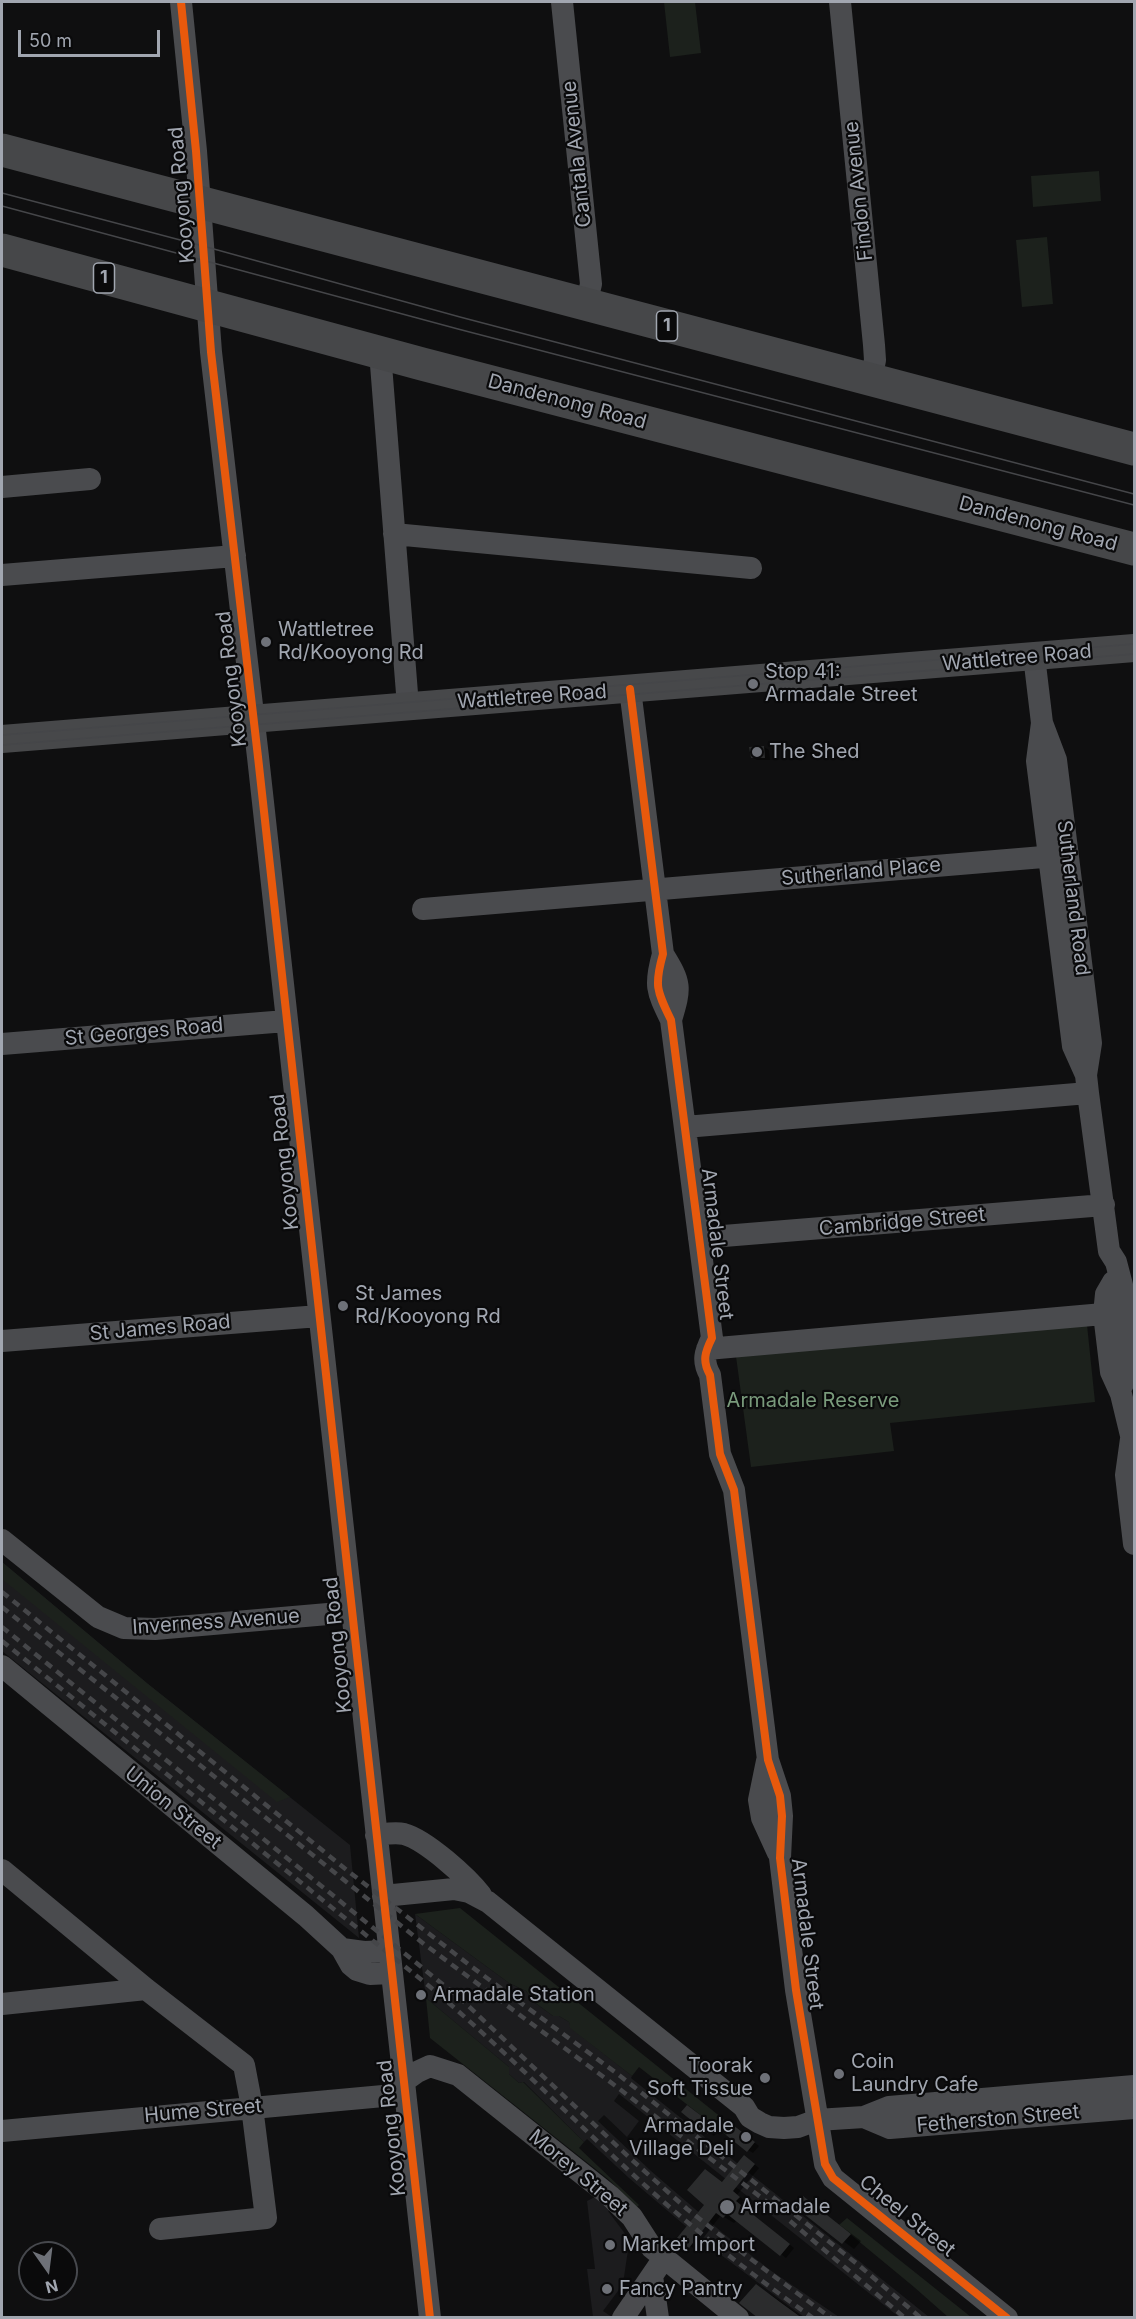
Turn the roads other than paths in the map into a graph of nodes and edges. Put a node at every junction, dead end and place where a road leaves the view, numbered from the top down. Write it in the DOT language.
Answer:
graph roads {
  1 [pos="181,2"];
  2 [pos="562,2"];
  3 [pos="840,2"];
  4 [pos="2,150"];
  5 [pos="200,203"];
  6 [pos="2,250"];
  7 [pos="207,305"];
  8 [pos="586,305"];
  9 [pos="380,352"];
  10 [pos="870,380"];
  11 [pos="1134,448"];
  12 [pos="90,479"];
  13 [pos="2,487"];
  14 [pos="394,534"];
  15 [pos="1134,549"];
  16 [pos="235,555"];
  17 [pos="751,568"];
  18 [pos="2,575"];
  19 [pos="1134,648"];
  20 [pos="1034,656"];
  21 [pos="630,689"];
  22 [pos="408,706"];
  23 [pos="253,719"];
  24 [pos="2,739"];
  25 [pos="1058,856"];
  26 [pos="656,890"];
  27 [pos="423,909"];
  28 [pos="286,1021"];
  29 [pos="2,1044"];
  30 [pos="1087,1084"];
  31 [pos="686,1127"];
  32 [pos="1104,1205"];
  33 [pos="699,1238"];
  34 [pos="1115,1313"];
  35 [pos="319,1316"];
  36 [pos="2,1341"];
  37 [pos="707,1349"];
  38 [pos="1133,1443"];
  39 [pos="2,1540"];
  40 [pos="1134,1544"];
  41 [pos="351,1612"];
  42 [pos="2,1668"];
  43 [pos="376,1835"];
  44 [pos="2,1870"];
  45 [pos="385,1894"];
  46 [pos="488,1902"];
  47 [pos="386,1961"];
  48 [pos="146,1989"];
  49 [pos="2,2004"];
  50 [pos="1134,2086"];
  51 [pos="404,2088"];
  52 [pos="1057,2104"];
  53 [pos="252,2107"];
  54 [pos="1134,2108"];
  55 [pos="818,2120"];
  56 [pos="2,2131"];
  57 [pos="160,2229"];
  58 [pos="658,2267"];
  59 [pos="430,2317"];
  60 [pos="623,2318"];
  61 [pos="658,2318"];
  62 [pos="738,2318"];
  63 [pos="1007,2318"];
  1 -- 5 [label="street, Kooyong Road"];
  2 -- 8 [label="street, Cantala Avenue"];
  3 -- 10 [label="street, Findon Avenue"];
  4 -- 5 [label="highway, 1"];
  5 -- 7 [label="street, Kooyong Road"];
  5 -- 8 [label="highway, 1"];
  6 -- 7 [label="highway, Dandenong Road / 1"];
  7 -- 9 [label="highway, Dandenong Road / 1"];
  7 -- 16 [label="street, Kooyong Road"];
  8 -- 10 [label="highway, 1"];
  9 -- 14 [label="street"];
  9 -- 15 [label="highway, Dandenong Road / 1"];
  10 -- 11 [label="highway, 1"];
  12 -- 13 [label="street"];
  14 -- 17 [label="street"];
  14 -- 22 [label="street"];
  16 -- 18 [label="street"];
  16 -- 23 [label="street, Kooyong Road"];
  19 -- 20 [label="main road, Wattletree Road"];
  20 -- 21 [label="main road, Wattletree Road"];
  20 -- 25 [label="street, Sutherland Road"];
  21 -- 22 [label="main road, Wattletree Road"];
  21 -- 26 [label="street, Armadale Street"];
  22 -- 23 [label="main road, Wattletree Road"];
  23 -- 24 [label="main road, Wattletree Road"];
  23 -- 28 [label="street, Kooyong Road"];
  25 -- 26 [label="street, Sutherland Place"];
  25 -- 30 [label="street, Sutherland Road"];
  26 -- 27 [label="street, Sutherland Place"];
  26 -- 31 [label="street, Armadale Street"];
  28 -- 29 [label="street, St Georges Road"];
  28 -- 35 [label="street, Kooyong Road"];
  30 -- 31 [label="street"];
  30 -- 32 [label="street, Sutherland Road"];
  31 -- 33 [label="street, Armadale Street"];
  32 -- 33 [label="street, Cambridge Street"];
  32 -- 34 [label="street, Sutherland Road"];
  33 -- 37 [label="street, Armadale Street"];
  34 -- 37 [label="street"];
  34 -- 38 [label="street, Sutherland Road"];
  35 -- 36 [label="street, St James Road"];
  35 -- 41 [label="street, Kooyong Road"];
  37 -- 55 [label="street, Armadale Street"];
  38 -- 40 [label="street, Sutherland Road"];
  39 -- 41 [label="street, Inverness Avenue"];
  41 -- 43 [label="street, Kooyong Road"];
  42 -- 47 [label="street, Union Street"];
  43 -- 45 [label="street, Kooyong Road"];
  43 -- 46 [label="street"];
  44 -- 48 [label="street"];
  45 -- 46 [label="street"];
  45 -- 47 [label="street, Kooyong Road"];
  46 -- 55 [label="street"];
  47 -- 51 [label="street, Kooyong Road"];
  48 -- 49 [label="street"];
  48 -- 53 [label="street"];
  50 -- 52 [label="street, Fetherston Street"];
  51 -- 53 [label="street, Hume Street"];
  51 -- 58 [label="street, Morey Street"];
  51 -- 59 [label="street, Kooyong Road"];
  52 -- 54 [label="street, Fetherston Street"];
  52 -- 55 [label="street, Fetherston Street"];
  53 -- 56 [label="street, Hume Street"];
  53 -- 57 [label="street"];
  55 -- 63 [label="street, Cheel Street"];
  58 -- 60 [label="street"];
  58 -- 61 [label="street"];
  58 -- 62 [label="street, Morey Street"];
}
